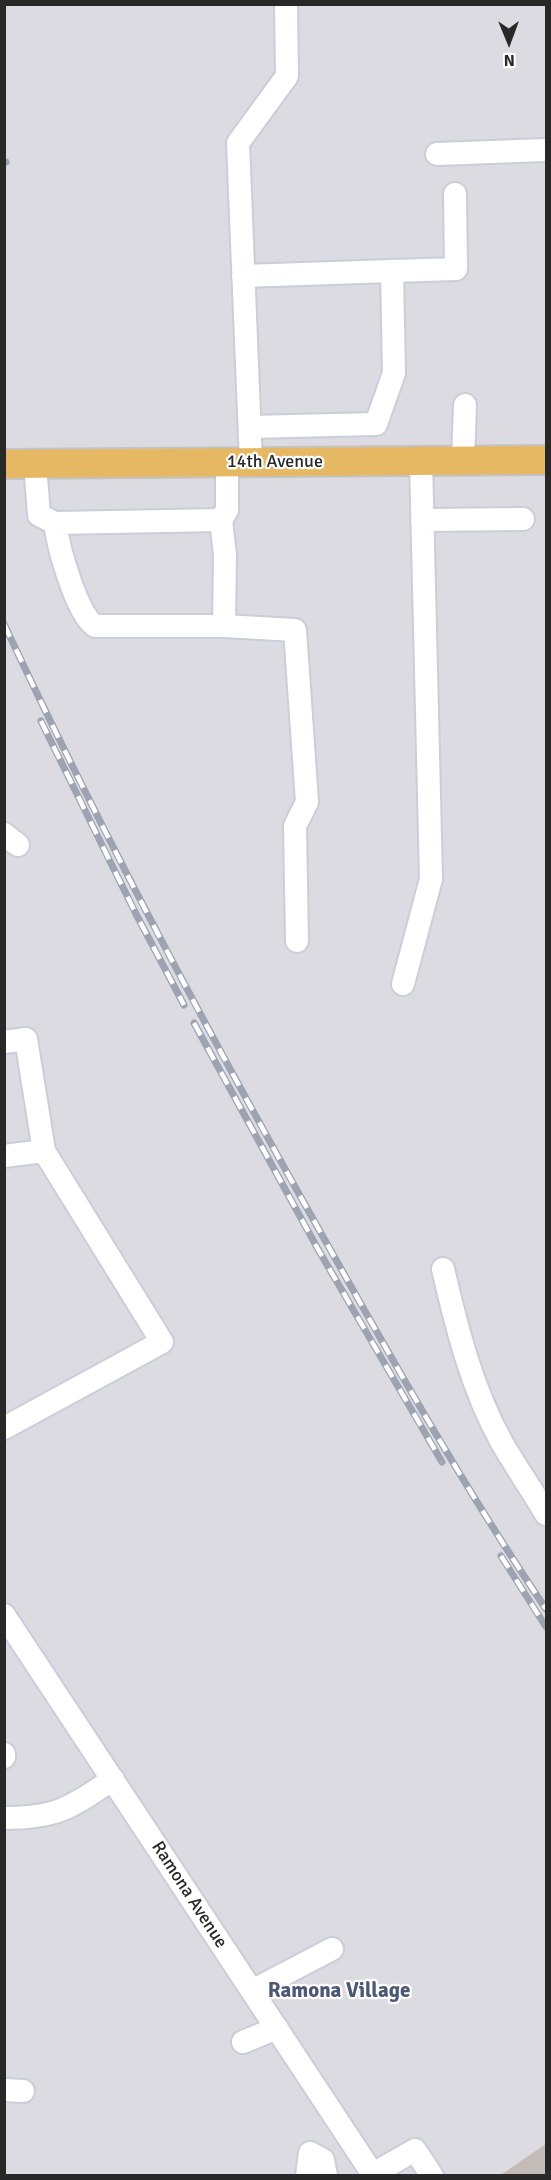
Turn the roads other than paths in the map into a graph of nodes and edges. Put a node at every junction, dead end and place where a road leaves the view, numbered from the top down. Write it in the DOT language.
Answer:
graph roads {
  1 [pos="286,4"];
  2 [pos="546,150"];
  3 [pos="437,154"];
  4 [pos="455,194"];
  5 [pos="392,271"];
  6 [pos="243,276"];
  7 [pos="465,405"];
  8 [pos="250,427"];
  9 [pos="546,460"];
  10 [pos="421,461"];
  11 [pos="463,461"];
  12 [pos="239,462"];
  13 [pos="4,464"];
  14 [pos="35,464"];
  15 [pos="523,519"];
  16 [pos="221,520"];
  17 [pos="422,520"];
  18 [pos="55,523"];
  19 [pos="224,626"];
  20 [pos="297,941"];
  21 [pos="403,984"];
  22 [pos="4,1042"];
  23 [pos="44,1151"];
  24 [pos="4,1156"];
  25 [pos="443,1269"];
  26 [pos="4,1428"];
  27 [pos="546,1514"];
  28 [pos="8,1627"];
  29 [pos="113,1779"];
  30 [pos="4,1818"];
  31 [pos="332,1949"];
  32 [pos="252,1991"];
  33 [pos="277,2028"];
  34 [pos="243,2042"];
  35 [pos="307,2175"];
  36 [pos="326,2175"];
  37 [pos="374,2175"];
  38 [pos="432,2175"];
  1 -- 6 [label="street"];
  2 -- 3 [label="street"];
  4 -- 5 [label="street"];
  5 -- 6 [label="street"];
  5 -- 8 [label="street"];
  6 -- 8 [label="street"];
  7 -- 11 [label="street"];
  8 -- 12 [label="street"];
  9 -- 11 [label="main road, 14th Avenue"];
  10 -- 11 [label="main road, 14th Avenue"];
  10 -- 12 [label="main road, 14th Avenue"];
  10 -- 17 [label="street"];
  12 -- 14 [label="main road, 14th Avenue"];
  12 -- 16 [label="street"];
  13 -- 14 [label="main road, 14th Avenue"];
  14 -- 18 [label="street"];
  15 -- 17 [label="street"];
  16 -- 18 [label="street"];
  16 -- 19 [label="street"];
  17 -- 21 [label="street"];
  18 -- 19 [label="street"];
  19 -- 20 [label="street"];
  22 -- 23 [label="street"];
  23 -- 24 [label="street"];
  23 -- 26 [label="street"];
  25 -- 27 [label="street"];
  28 -- 29 [label="street, Ramona Avenue"];
  29 -- 30 [label="street"];
  29 -- 32 [label="street, Ramona Avenue"];
  31 -- 32 [label="street"];
  32 -- 33 [label="street, Ramona Avenue"];
  33 -- 34 [label="street"];
  33 -- 37 [label="street, Ramona Avenue"];
  35 -- 36 [label="street"];
  37 -- 38 [label="street"];
}
